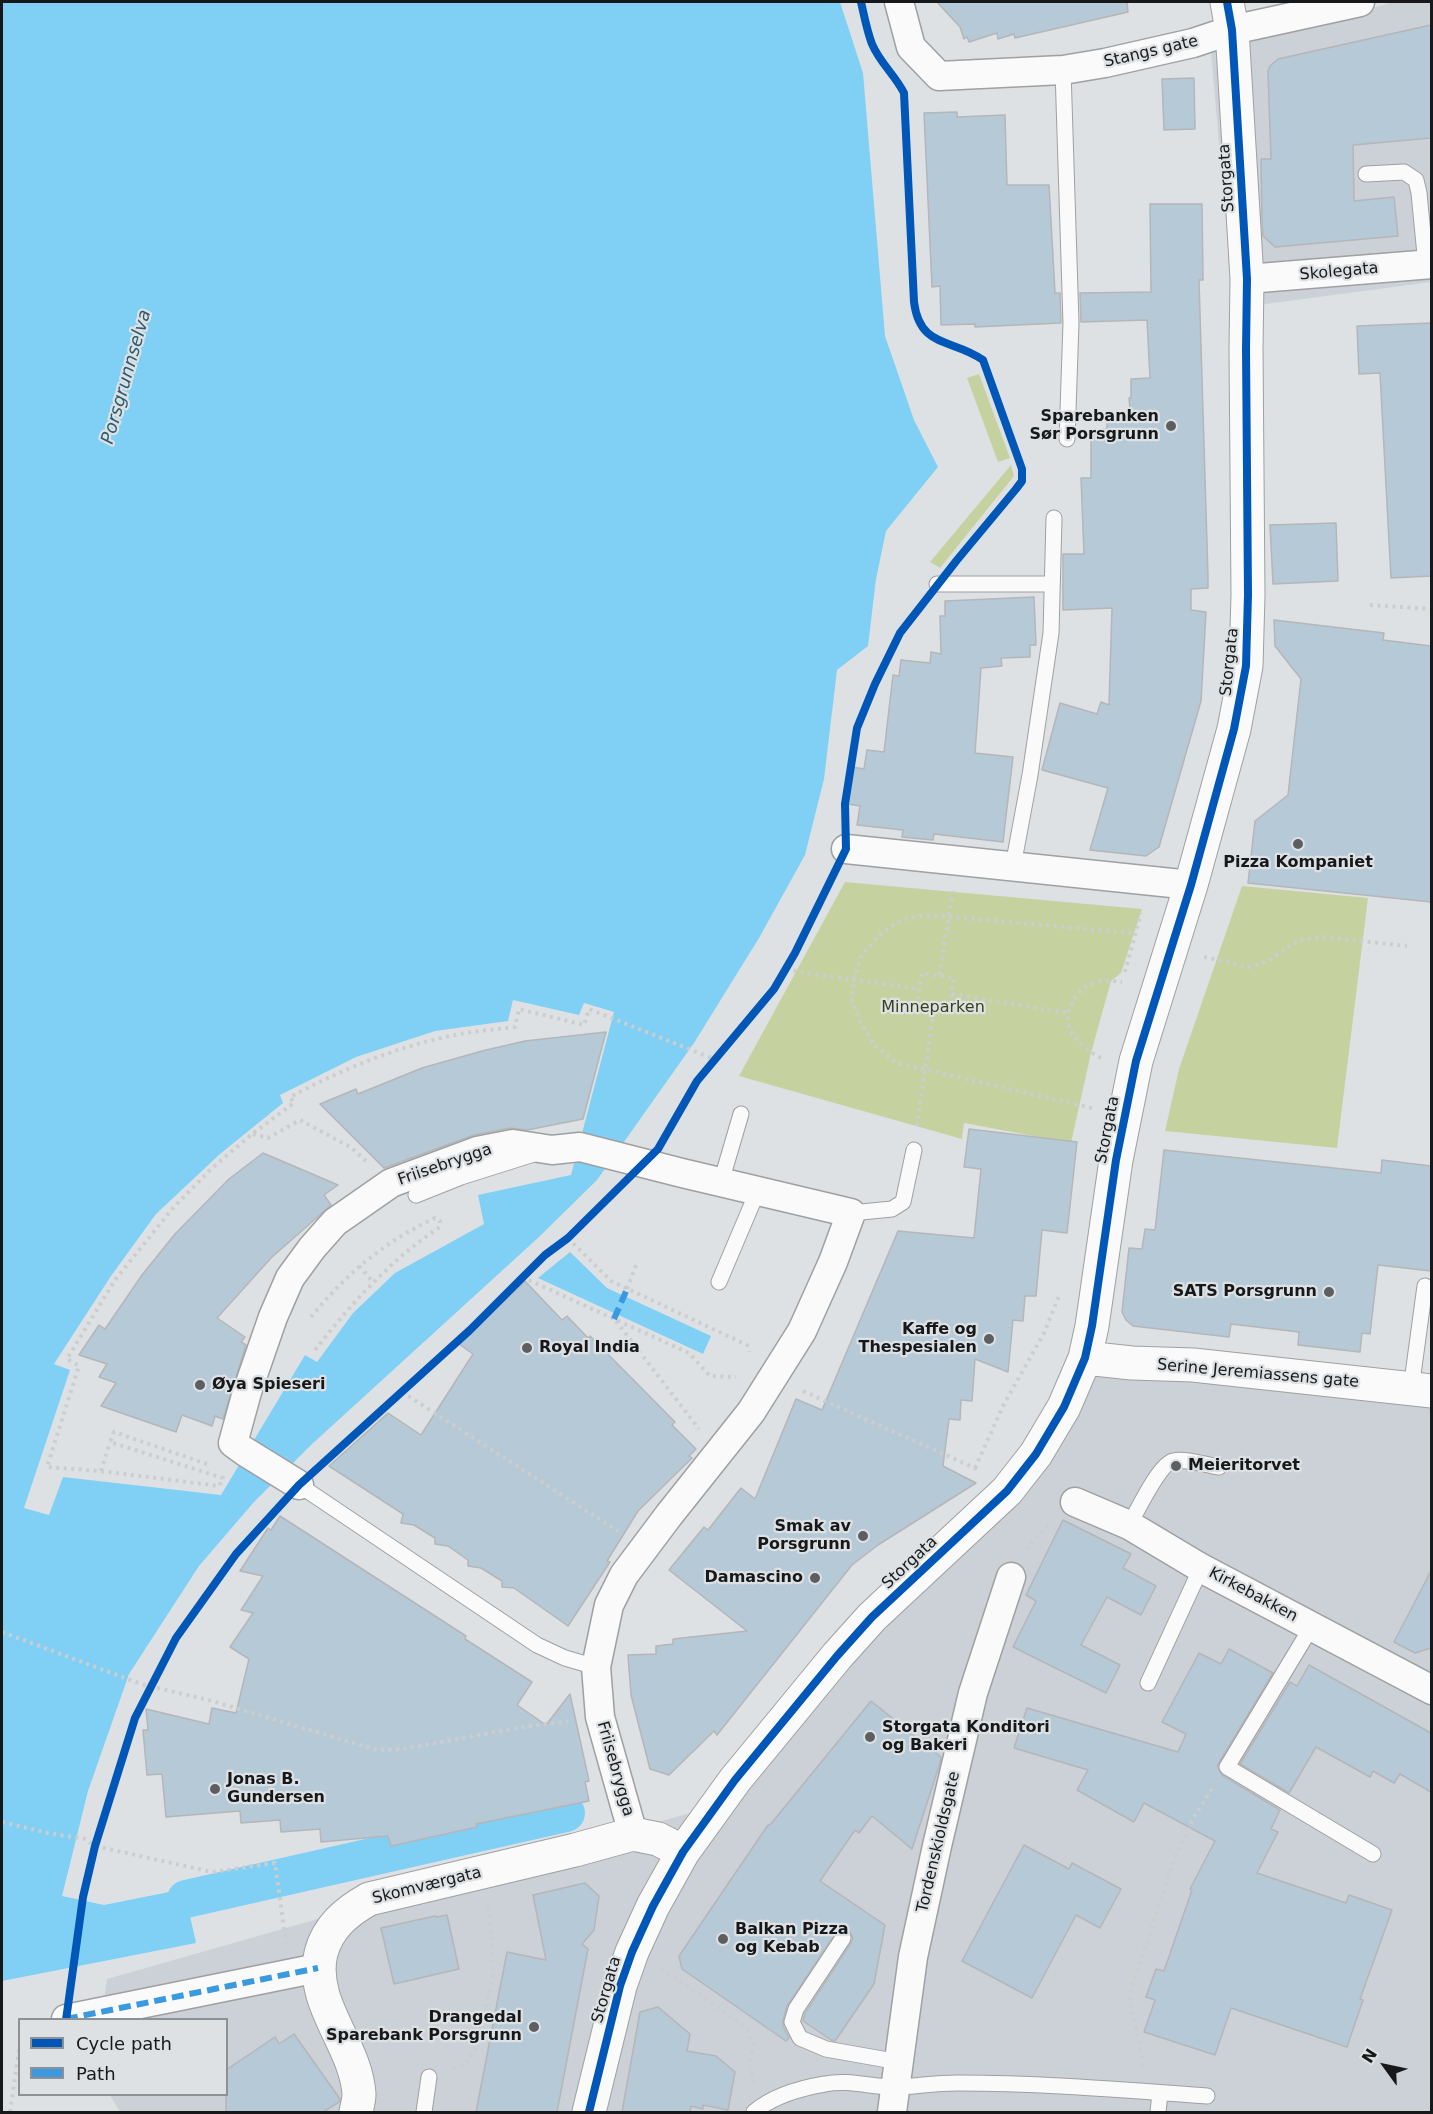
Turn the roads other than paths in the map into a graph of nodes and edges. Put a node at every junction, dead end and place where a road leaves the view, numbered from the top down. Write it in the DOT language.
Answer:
graph roads {
  1 [pos="899,2"];
  2 [pos="1360,2"];
  3 [pos="1229,16"];
  4 [pos="1063,70"];
  5 [pos="1366,174"];
  6 [pos="1429,265"];
  7 [pos="1247,279"];
  8 [pos="1067,439"];
  9 [pos="1054,518"];
  10 [pos="937,584"];
  11 [pos="1052,584"];
  12 [pos="846,849"];
  13 [pos="1013,866"];
  14 [pos="1191,885"];
  15 [pos="741,1114"];
  16 [pos="566,1148"];
  17 [pos="914,1150"];
  18 [pos="721,1182"];
  19 [pos="758,1190"];
  20 [pos="416,1195"];
  21 [pos="850,1213"];
  22 [pos="719,1282"];
  23 [pos="1425,1286"];
  24 [pos="1085,1358"];
  25 [pos="1421,1390"];
  26 [pos="1219,1467"];
  27 [pos="299,1485"];
  28 [pos="1075,1502"];
  29 [pos="1129,1526"];
  30 [pos="1201,1568"];
  31 [pos="1011,1577"];
  32 [pos="1312,1626"];
  33 [pos="596,1667"];
  34 [pos="1148,1683"];
  35 [pos="1431,1690"];
  36 [pos="633,1834"];
  37 [pos="683,1852"];
  38 [pos="1372,1854"];
  39 [pos="843,1938"];
  40 [pos="304,1970"];
  41 [pos="71,2018"];
  42 [pos="429,2077"];
  43 [pos="895,2087"];
  44 [pos="1154,2092"];
  45 [pos="1207,2096"];
  46 [pos="758,2109"];
  47 [pos="356,2112"];
  48 [pos="424,2112"];
  49 [pos="589,2112"];
  50 [pos="1158,2112"];
  1 -- 4 [label="street, Stangs gate"];
  2 -- 3 [label="street, Stangs gate"];
  3 -- 4 [label="street, Stangs gate"];
  3 -- 7 [label="street, Storgata"];
  4 -- 8 [label="lane"];
  5 -- 6 [label="lane"];
  6 -- 7 [label="street, Skolegata"];
  7 -- 14 [label="street, Storgata"];
  9 -- 11 [label="lane"];
  10 -- 11 [label="lane"];
  11 -- 13 [label="lane"];
  12 -- 13 [label="street"];
  13 -- 14 [label="street"];
  14 -- 24 [label="street, Storgata"];
  15 -- 18 [label="lane"];
  16 -- 18 [label="street, Friisebrygga"];
  16 -- 20 [label="lane"];
  16 -- 27 [label="street, Friisebrygga"];
  17 -- 21 [label="lane"];
  18 -- 19 [label="street, Friisebrygga"];
  19 -- 21 [label="street, Friisebrygga"];
  19 -- 22 [label="lane"];
  21 -- 33 [label="street, Friisebrygga"];
  23 -- 25 [label="lane"];
  24 -- 25 [label="street, Serine Jeremiassens gate"];
  24 -- 37 [label="street, Storgata"];
  26 -- 29 [label="lane"];
  27 -- 33 [label="lane"];
  28 -- 29 [label="street, Kirkebakken"];
  29 -- 30 [label="street, Kirkebakken"];
  30 -- 32 [label="street, Kirkebakken"];
  30 -- 34 [label="lane"];
  31 -- 43 [label="street, Tordenskioldsgate"];
  32 -- 35 [label="street, Kirkebakken"];
  32 -- 38 [label="lane"];
  33 -- 36 [label="street, Friisebrygga"];
  36 -- 37 [label="street, Skomværgata"];
  36 -- 40 [label="street, Skomværgata"];
  37 -- 49 [label="street, Storgata"];
  39 -- 43 [label="lane"];
  40 -- 41 [label="street"];
  40 -- 47 [label="street, Skomværgata"];
  42 -- 48 [label="lane"];
  43 -- 44 [label="lane"];
  43 -- 46 [label="lane"];
  44 -- 45 [label="lane"];
  44 -- 50 [label="lane"];
}
